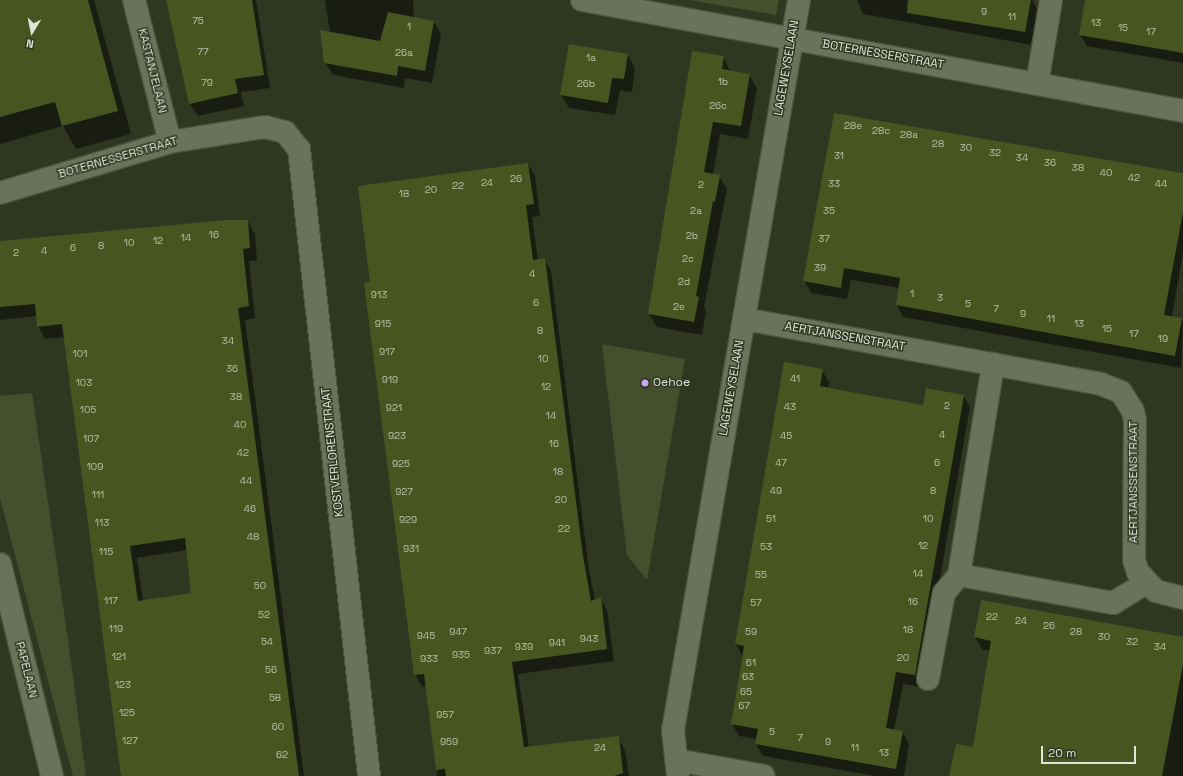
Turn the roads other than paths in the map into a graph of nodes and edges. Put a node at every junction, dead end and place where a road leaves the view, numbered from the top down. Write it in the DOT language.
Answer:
graph roads {
  1 [pos="134,0"];
  2 [pos="582,0"];
  3 [pos="799,0"];
  4 [pos="1051,0"];
  5 [pos="793,39"];
  6 [pos="1037,84"];
  7 [pos="1183,111"];
  8 [pos="285,132"];
  9 [pos="170,142"];
  10 [pos="0,193"];
  11 [pos="744,319"];
  12 [pos="994,364"];
  13 [pos="0,564"];
  14 [pos="959,575"];
  15 [pos="1146,583"];
  16 [pos="1183,598"];
  17 [pos="928,679"];
  18 [pos="677,768"];
  19 [pos="52,776"];
  20 [pos="369,776"];
  21 [pos="764,776"];
  1 -- 9 [label="street, KASTANJELAAN"];
  2 -- 5 [label="street, BOTERNESSERSTRAAT"];
  3 -- 5 [label="street, LAGEWEYSELAAN"];
  4 -- 6 [label="street"];
  5 -- 6 [label="street, BOTERNESSERSTRAAT"];
  5 -- 11 [label="street, LAGEWEYSELAAN"];
  6 -- 7 [label="street, BOTERNESSERSTRAAT"];
  8 -- 9 [label="street, BOTERNESSERSTRAAT"];
  8 -- 20 [label="street, KOSTVERLORENSTRAAT"];
  9 -- 10 [label="street, BOTERNESSERSTRAAT"];
  11 -- 12 [label="street, AERTJANSSENSTRAAT"];
  11 -- 18 [label="street, LAGEWEYSELAAN"];
  12 -- 14 [label="street"];
  12 -- 15 [label="street, AERTJANSSENSTRAAT"];
  13 -- 19 [label="street, PAPELAAN"];
  14 -- 15 [label="street"];
  14 -- 17 [label="street"];
  15 -- 16 [label="street"];
  18 -- 21 [label="street"];
}
